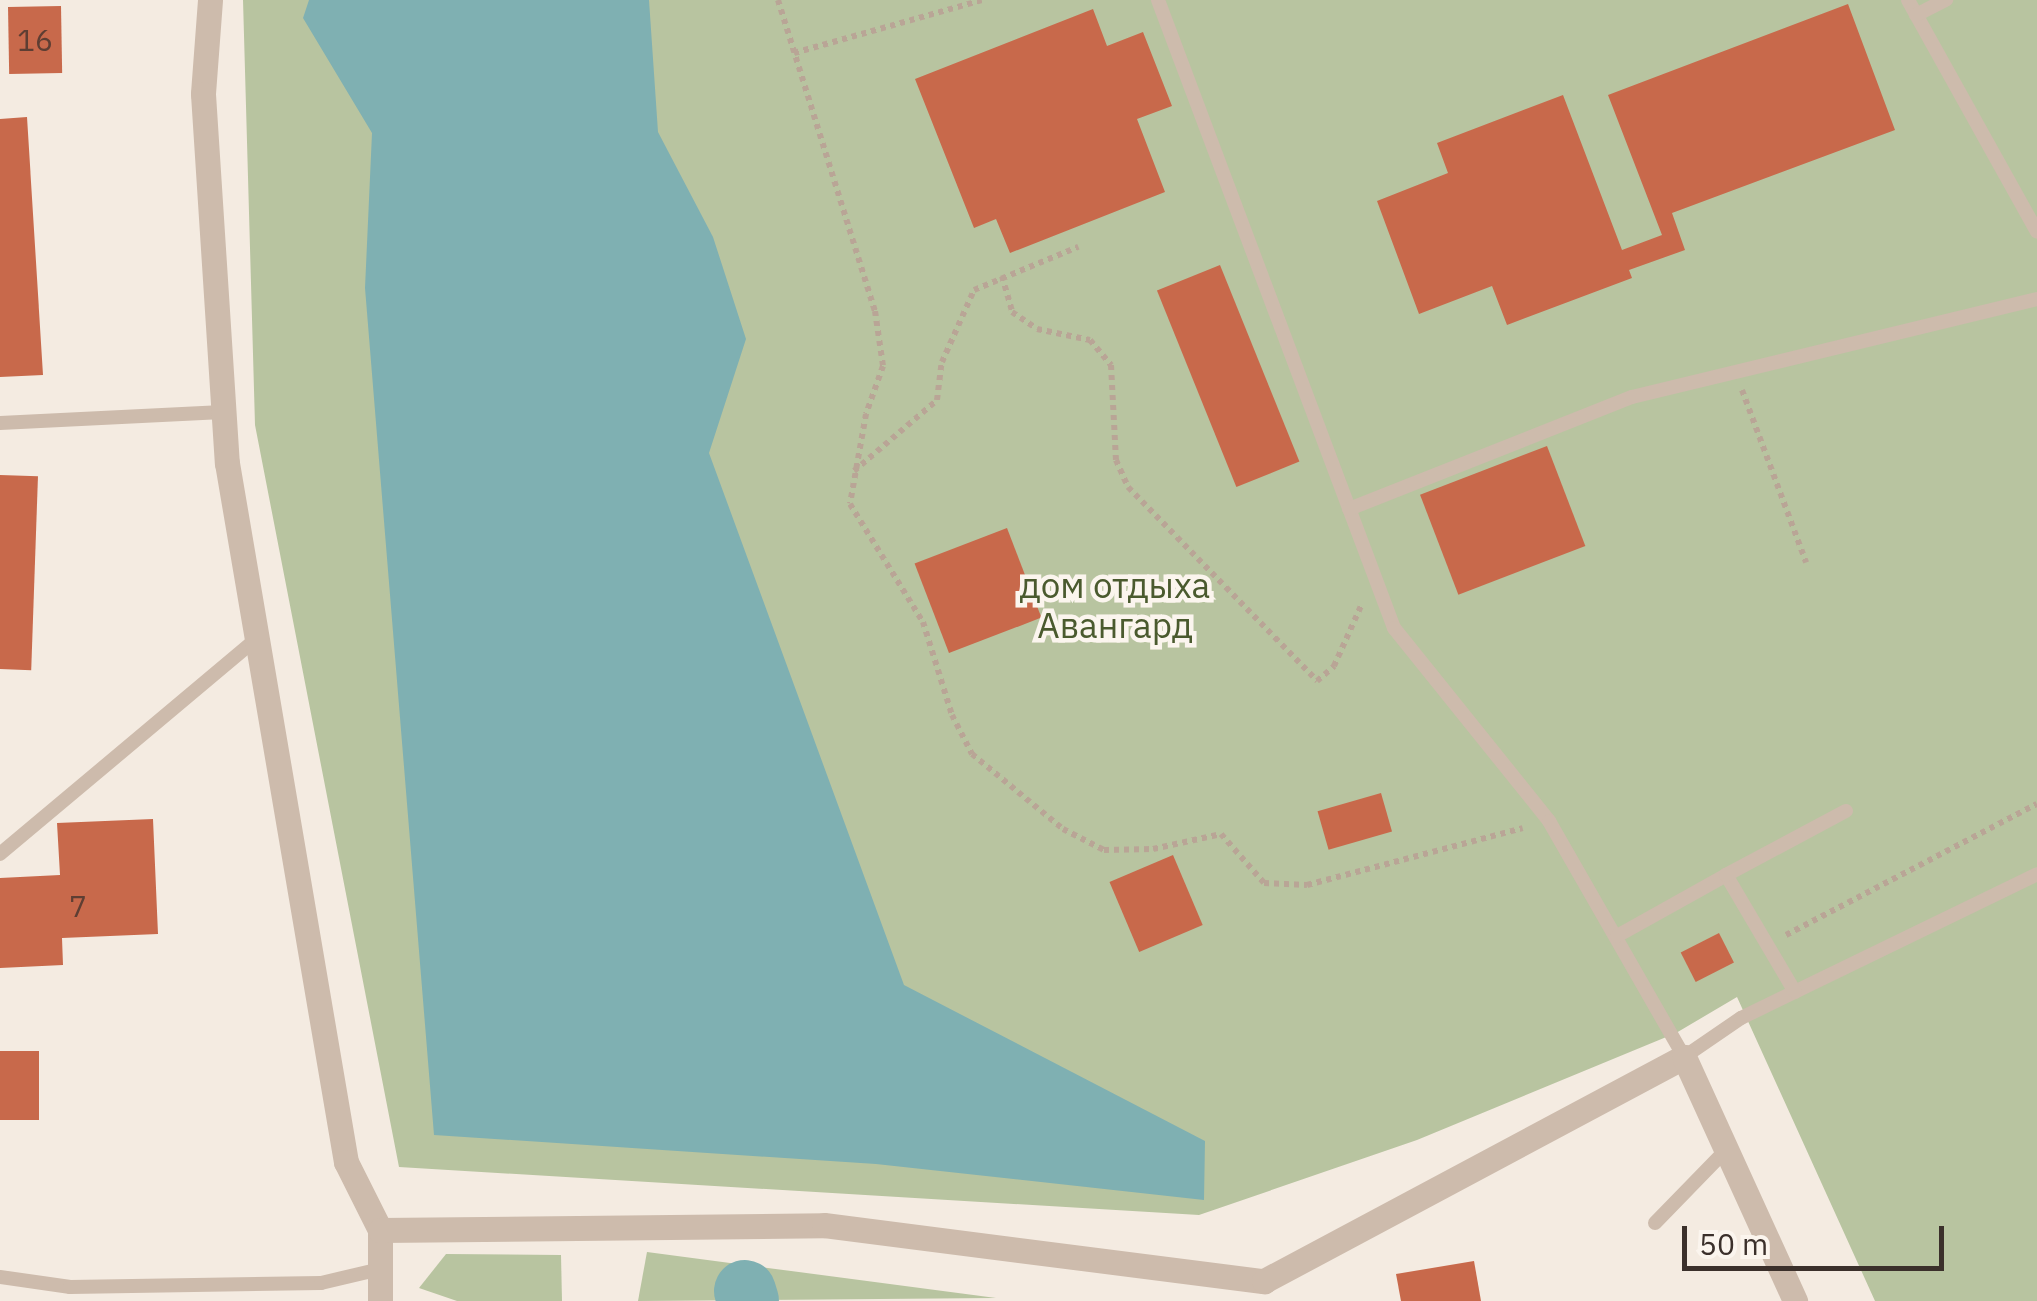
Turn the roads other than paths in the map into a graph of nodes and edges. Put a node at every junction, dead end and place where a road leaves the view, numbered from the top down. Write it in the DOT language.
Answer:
graph roads {
  1 [pos="210,0"];
  2 [pos="1158,0"];
  3 [pos="1908,0"];
  4 [pos="1946,0"];
  5 [pos="1916,15"];
  6 [pos="2037,232"];
  7 [pos="2037,298"];
  8 [pos="223,412"];
  9 [pos="0,422"];
  10 [pos="1349,509"];
  11 [pos="253,642"];
  12 [pos="1846,811"];
  13 [pos="0,854"];
  14 [pos="2037,874"];
  15 [pos="1726,875"];
  16 [pos="1617,936"];
  17 [pos="1795,992"];
  18 [pos="1684,1058"];
  19 [pos="1726,1150"];
  20 [pos="1655,1223"];
  21 [pos="380,1230"];
  22 [pos="380,1269"];
  23 [pos="0,1278"];
  24 [pos="1264,1291"];
  25 [pos="69,1294"];
  26 [pos="380,1301"];
  27 [pos="1795,1301"];
  1 -- 8 [label="street"];
  2 -- 10 [label="lane"];
  3 -- 5 [label="lane"];
  4 -- 5 [label="lane"];
  5 -- 6 [label="lane"];
  7 -- 10 [label="lane"];
  8 -- 9 [label="lane"];
  8 -- 11 [label="street"];
  10 -- 16 [label="lane"];
  11 -- 13 [label="lane"];
  11 -- 21 [label="street"];
  12 -- 15 [label="lane"];
  14 -- 17 [label="lane"];
  15 -- 16 [label="lane"];
  15 -- 17 [label="lane"];
  16 -- 18 [label="lane"];
  17 -- 18 [label="lane"];
  18 -- 19 [label="street"];
  18 -- 24 [label="street"];
  19 -- 20 [label="lane"];
  19 -- 27 [label="street"];
  21 -- 22 [label="street"];
  21 -- 24 [label="street"];
  22 -- 25 [label="lane"];
  22 -- 26 [label="street"];
  23 -- 25 [label="lane"];
}
